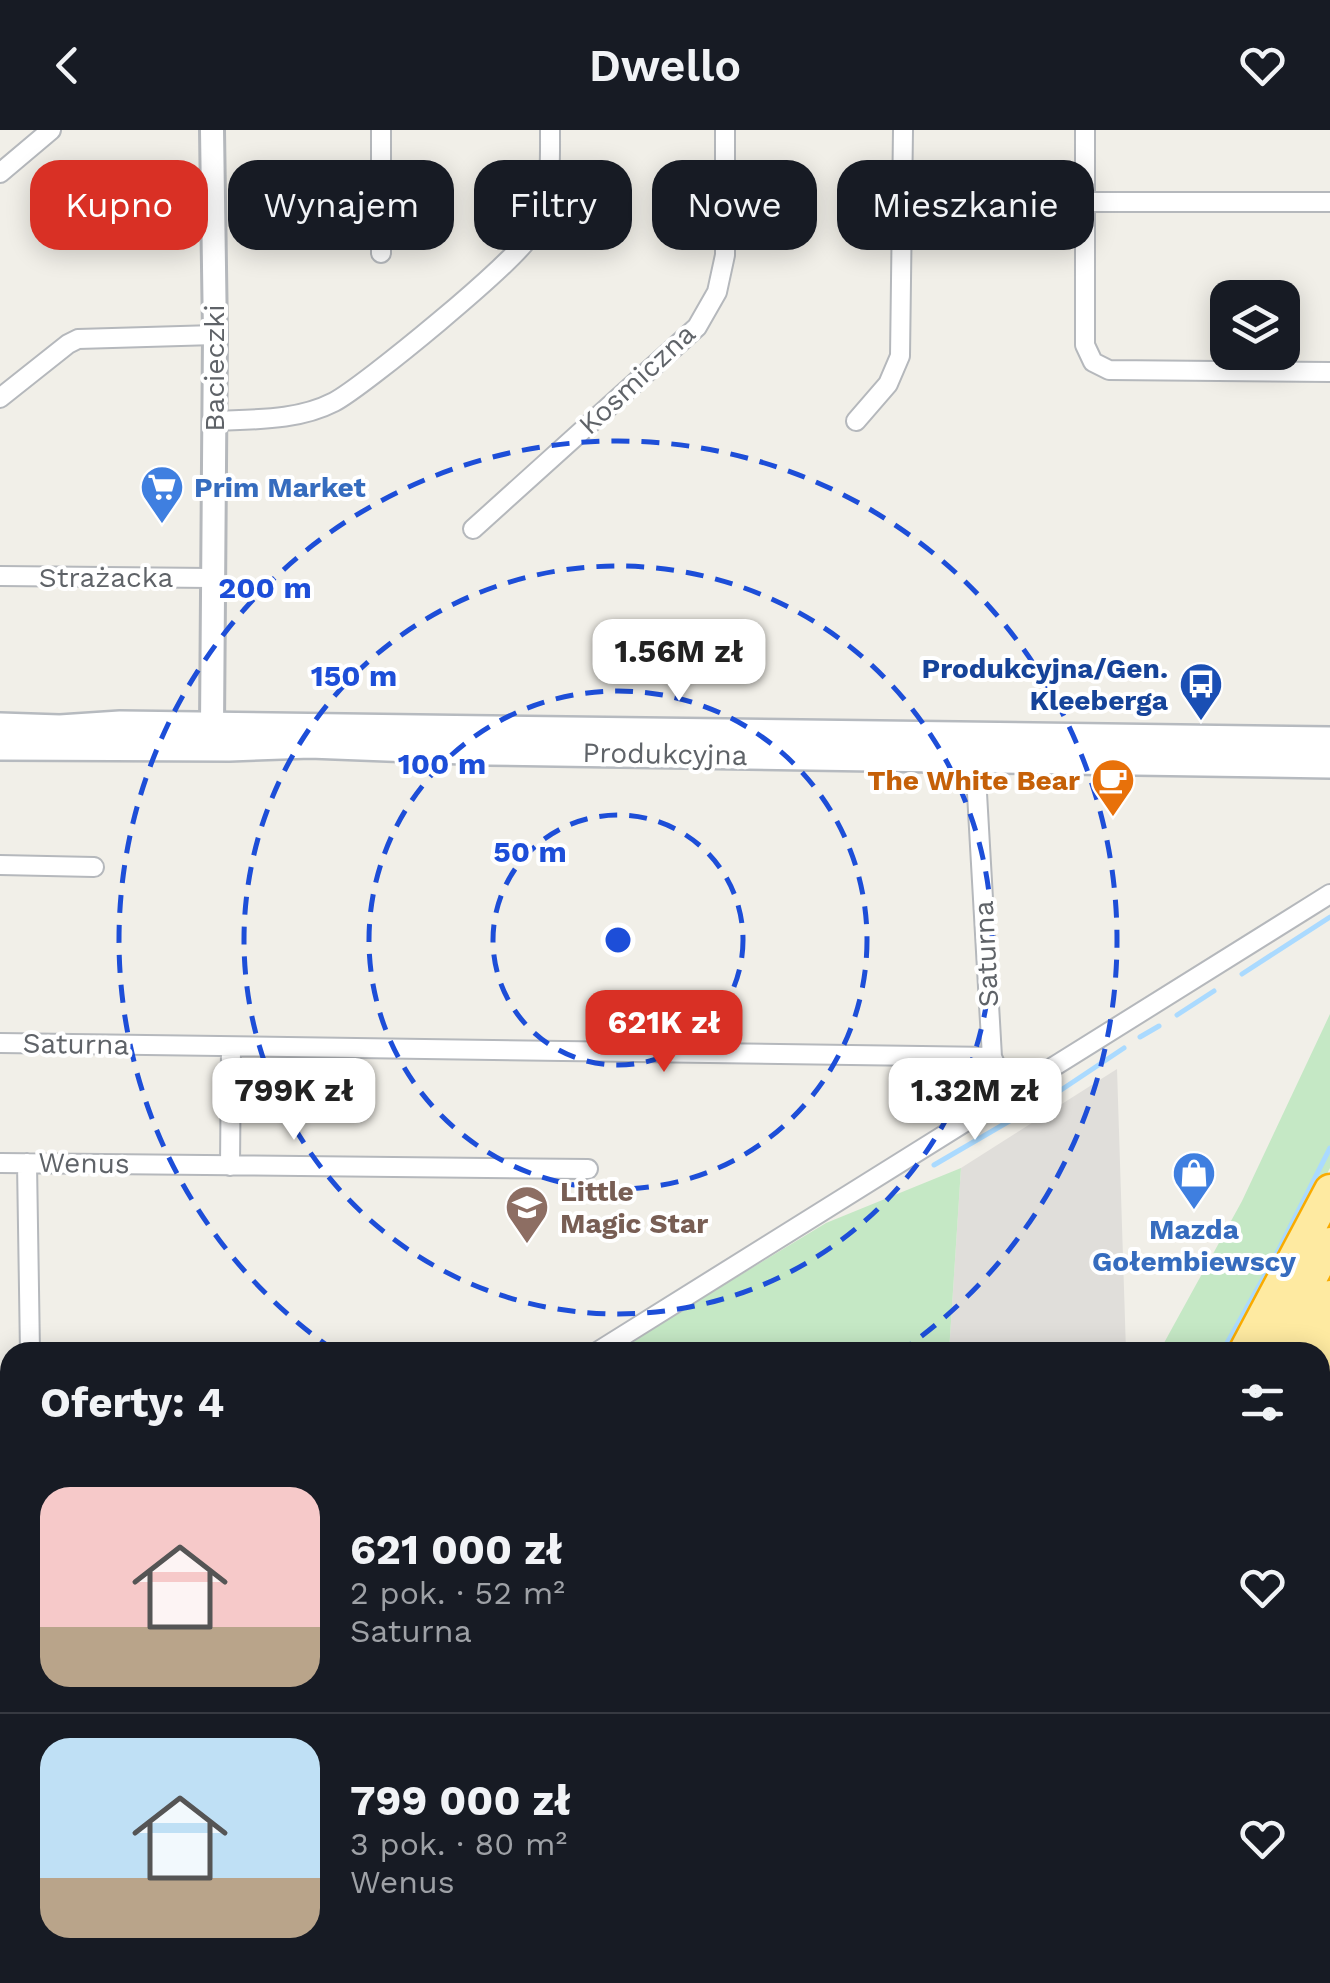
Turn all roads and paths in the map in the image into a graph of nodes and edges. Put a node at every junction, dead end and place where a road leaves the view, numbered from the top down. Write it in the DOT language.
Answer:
graph roads {
  1 [pos="51,130"];
  2 [pos="212,130"];
  3 [pos="381,130"];
  4 [pos="550,130"];
  5 [pos="726,130"];
  6 [pos="903,130"];
  7 [pos="1085,130"];
  8 [pos="1085,160"];
  9 [pos="0,173"];
  10 [pos="1094,202"];
  11 [pos="1330,202"];
  12 [pos="1086,250"];
  13 [pos="382,253"];
  14 [pos="215,335"];
  15 [pos="1330,372"];
  16 [pos="0,398"];
  17 [pos="214,421"];
  18 [pos="856,422"];
  19 [pos="474,529"];
  20 [pos="0,576"];
  21 [pos="211,578"];
  22 [pos="0,726"];
  23 [pos="212,737"];
  24 [pos="1330,740"];
  25 [pos="0,748"];
  26 [pos="1146,749"];
  27 [pos="976,758"];
  28 [pos="1330,766"];
  29 [pos="0,865"];
  30 [pos="94,867"];
  31 [pos="1330,894"];
  32 [pos="0,1043"];
  33 [pos="231,1047"];
  34 [pos="992,1057"];
  35 [pos="1009,1094"];
  36 [pos="0,1163"];
  37 [pos="27,1163"];
  38 [pos="230,1166"];
  39 [pos="588,1169"];
  40 [pos="1330,1190"];
  41 [pos="1330,1243"];
  42 [pos="1330,1296"];
  43 [pos="30,1342"];
  44 [pos="612,1342"];
  45 [pos="1249,1342"];
  46 [pos="1277,1342"];
  47 [pos="1305,1342"];
  1 -- 9 [label="street"];
  2 -- 14 [label="street, Bacieczki"];
  3 -- 13 [label="street"];
  4 -- 17 [label="street"];
  5 -- 19 [label="street, Kosmiczna"];
  6 -- 18 [label="street"];
  7 -- 8 [label="street"];
  10 -- 11 [label="street"];
  12 -- 15 [label="street"];
  14 -- 16 [label="street"];
  14 -- 17 [label="street, Bacieczki"];
  17 -- 21 [label="street, Bacieczki"];
  20 -- 21 [label="street, Strażacka"];
  21 -- 23 [label="street, Bacieczki"];
  22 -- 23 [label="main road, Produkcyjna"];
  23 -- 25 [label="main road, Produkcyjna"];
  23 -- 26 [label="main road, Produkcyjna"];
  23 -- 27 [label="main road, Produkcyjna"];
  24 -- 26 [label="main road, Produkcyjna"];
  26 -- 27 [label="main road, Produkcyjna"];
  26 -- 28 [label="main road, Produkcyjna"];
  27 -- 34 [label="street, Saturna"];
  29 -- 30 [label="street"];
  31 -- 35 [label="street"];
  32 -- 33 [label="street, Saturna"];
  33 -- 34 [label="street, Saturna"];
  33 -- 38 [label="street"];
  34 -- 35 [label="street"];
  35 -- 44 [label="street"];
  36 -- 37 [label="street, Wenus"];
  37 -- 38 [label="street, Wenus"];
  37 -- 43 [label="street"];
  38 -- 39 [label="street, Wenus"];
  40 -- 45 [label="highway"];
  41 -- 46 [label="highway"];
  42 -- 47 [label="highway"];
}
